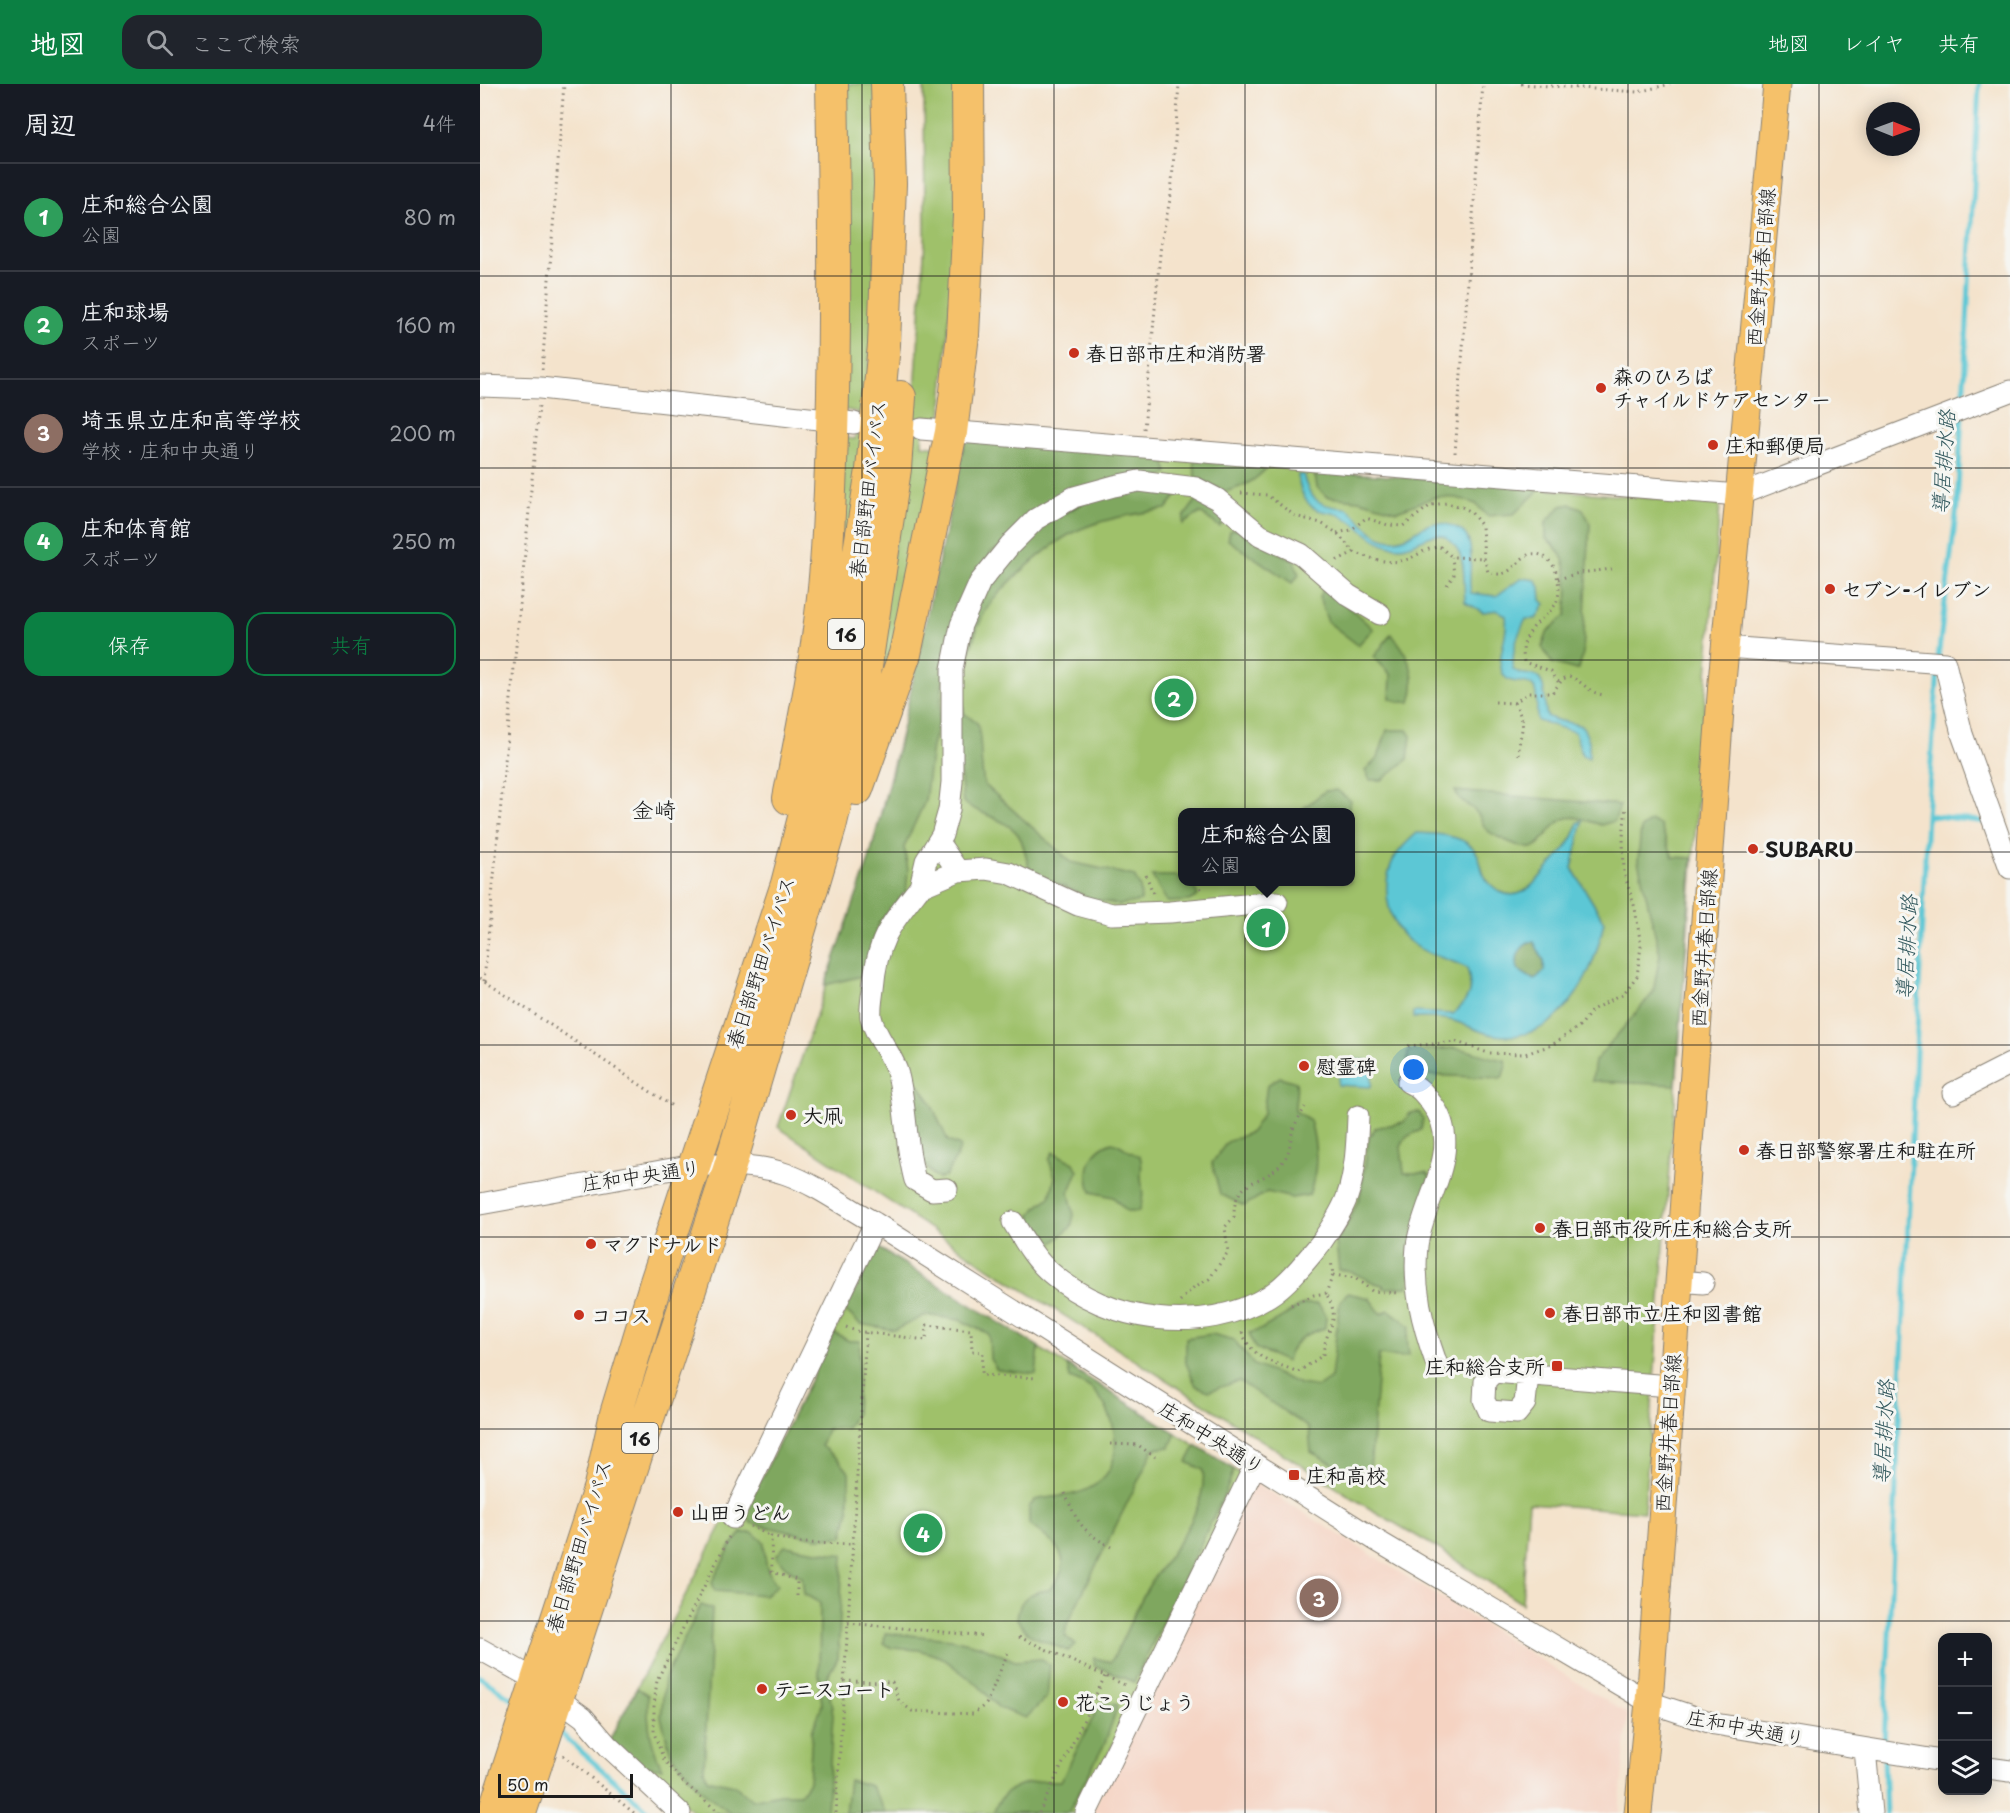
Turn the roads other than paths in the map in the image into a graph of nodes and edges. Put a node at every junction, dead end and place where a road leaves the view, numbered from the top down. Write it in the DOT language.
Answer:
graph roads {
  1 [pos="832,84"];
  2 [pos="887,84"];
  3 [pos="909,84"];
  4 [pos="968,84"];
  5 [pos="1777,84"];
  6 [pos="480,386"];
  7 [pos="2010,391"];
  8 [pos="842,421"];
  9 [pos="936,430"];
  10 [pos="1738,495"];
  11 [pos="1380,614"];
  12 [pos="1725,646"];
  13 [pos="830,827"];
  14 [pos="938,842"];
  15 [pos="2010,868"];
  16 [pos="958,871"];
  17 [pos="920,887"];
  18 [pos="1277,902"];
  19 [pos="733,1044"];
  20 [pos="2010,1064"];
  21 [pos="1408,1082"];
  22 [pos="1953,1093"];
  23 [pos="1358,1116"];
  24 [pos="694,1165"];
  25 [pos="730,1166"];
  26 [pos="947,1189"];
  27 [pos="480,1203"];
  28 [pos="1013,1222"];
  29 [pos="875,1223"];
  30 [pos="1436,1362"];
  31 [pos="1528,1375"];
  32 [pos="1670,1386"];
  33 [pos="1255,1465"];
  34 [pos="731,1527"];
  35 [pos="480,1649"];
  36 [pos="545,1696"];
  37 [pos="1649,1702"];
  38 [pos="540,1747"];
  39 [pos="1865,1749"];
  40 [pos="1938,1760"];
  41 [pos="1992,1769"];
  42 [pos="2010,1771"];
  43 [pos="495,1813"];
  44 [pos="520,1813"];
  45 [pos="680,1813"];
  46 [pos="1086,1813"];
  47 [pos="1638,1813"];
  48 [pos="1871,1813"];
  1 -- 8 [label="highway, 16"];
  2 -- 19 [label="highway, 春日部野田バイパス / 16"];
  3 -- 13 [label="highway, 春日部野田バイパス / 16"];
  4 -- 9 [label="highway, 16"];
  5 -- 10 [label="main road, 西金野井春日部線"];
  6 -- 8 [label="street"];
  7 -- 10 [label="street"];
  8 -- 19 [label="highway, 16"];
  9 -- 10 [label="street"];
  9 -- 13 [label="highway, 16"];
  10 -- 12 [label="main road, 西金野井春日部線"];
  11 -- 14 [label="street"];
  12 -- 15 [label="street"];
  12 -- 32 [label="main road, 西金野井春日部線"];
  13 -- 25 [label="highway, 春日部野田バイパス / 16"];
  14 -- 16 [label="street"];
  14 -- 17 [label="street"];
  16 -- 17 [label="street"];
  16 -- 18 [label="street"];
  17 -- 26 [label="street"];
  19 -- 24 [label="highway, 春日部野田バイパス / 16"];
  20 -- 22 [label="street"];
  21 -- 30 [label="street"];
  23 -- 28 [label="street"];
  24 -- 25 [label="street, 庄和中央通り"];
  24 -- 27 [label="street, 庄和中央通り"];
  24 -- 36 [label="highway, 春日部野田バイパス / 16"];
  25 -- 29 [label="street, 庄和中央通り"];
  25 -- 36 [label="highway, 春日部野田バイパス / 16"];
  29 -- 33 [label="street, 庄和中央通り"];
  29 -- 34 [label="street"];
  31 -- 32 [label="street"];
  32 -- 37 [label="main road, 西金野井春日部線"];
  33 -- 37 [label="street, 庄和中央通り"];
  33 -- 46 [label="street"];
  35 -- 36 [label="street"];
  36 -- 38 [label="highway, 春日部野田バイパス / 16"];
  36 -- 45 [label="street"];
  37 -- 39 [label="street, 庄和中央通り"];
  37 -- 47 [label="main road, 西金野井春日部線"];
  38 -- 43 [label="highway, 春日部野田バイパス / 16"];
  38 -- 44 [label="highway, 春日部野田バイパス / 16"];
  39 -- 40 [label="street, 庄和中央通り"];
  39 -- 48 [label="street"];
  41 -- 42 [label="street"];
}
